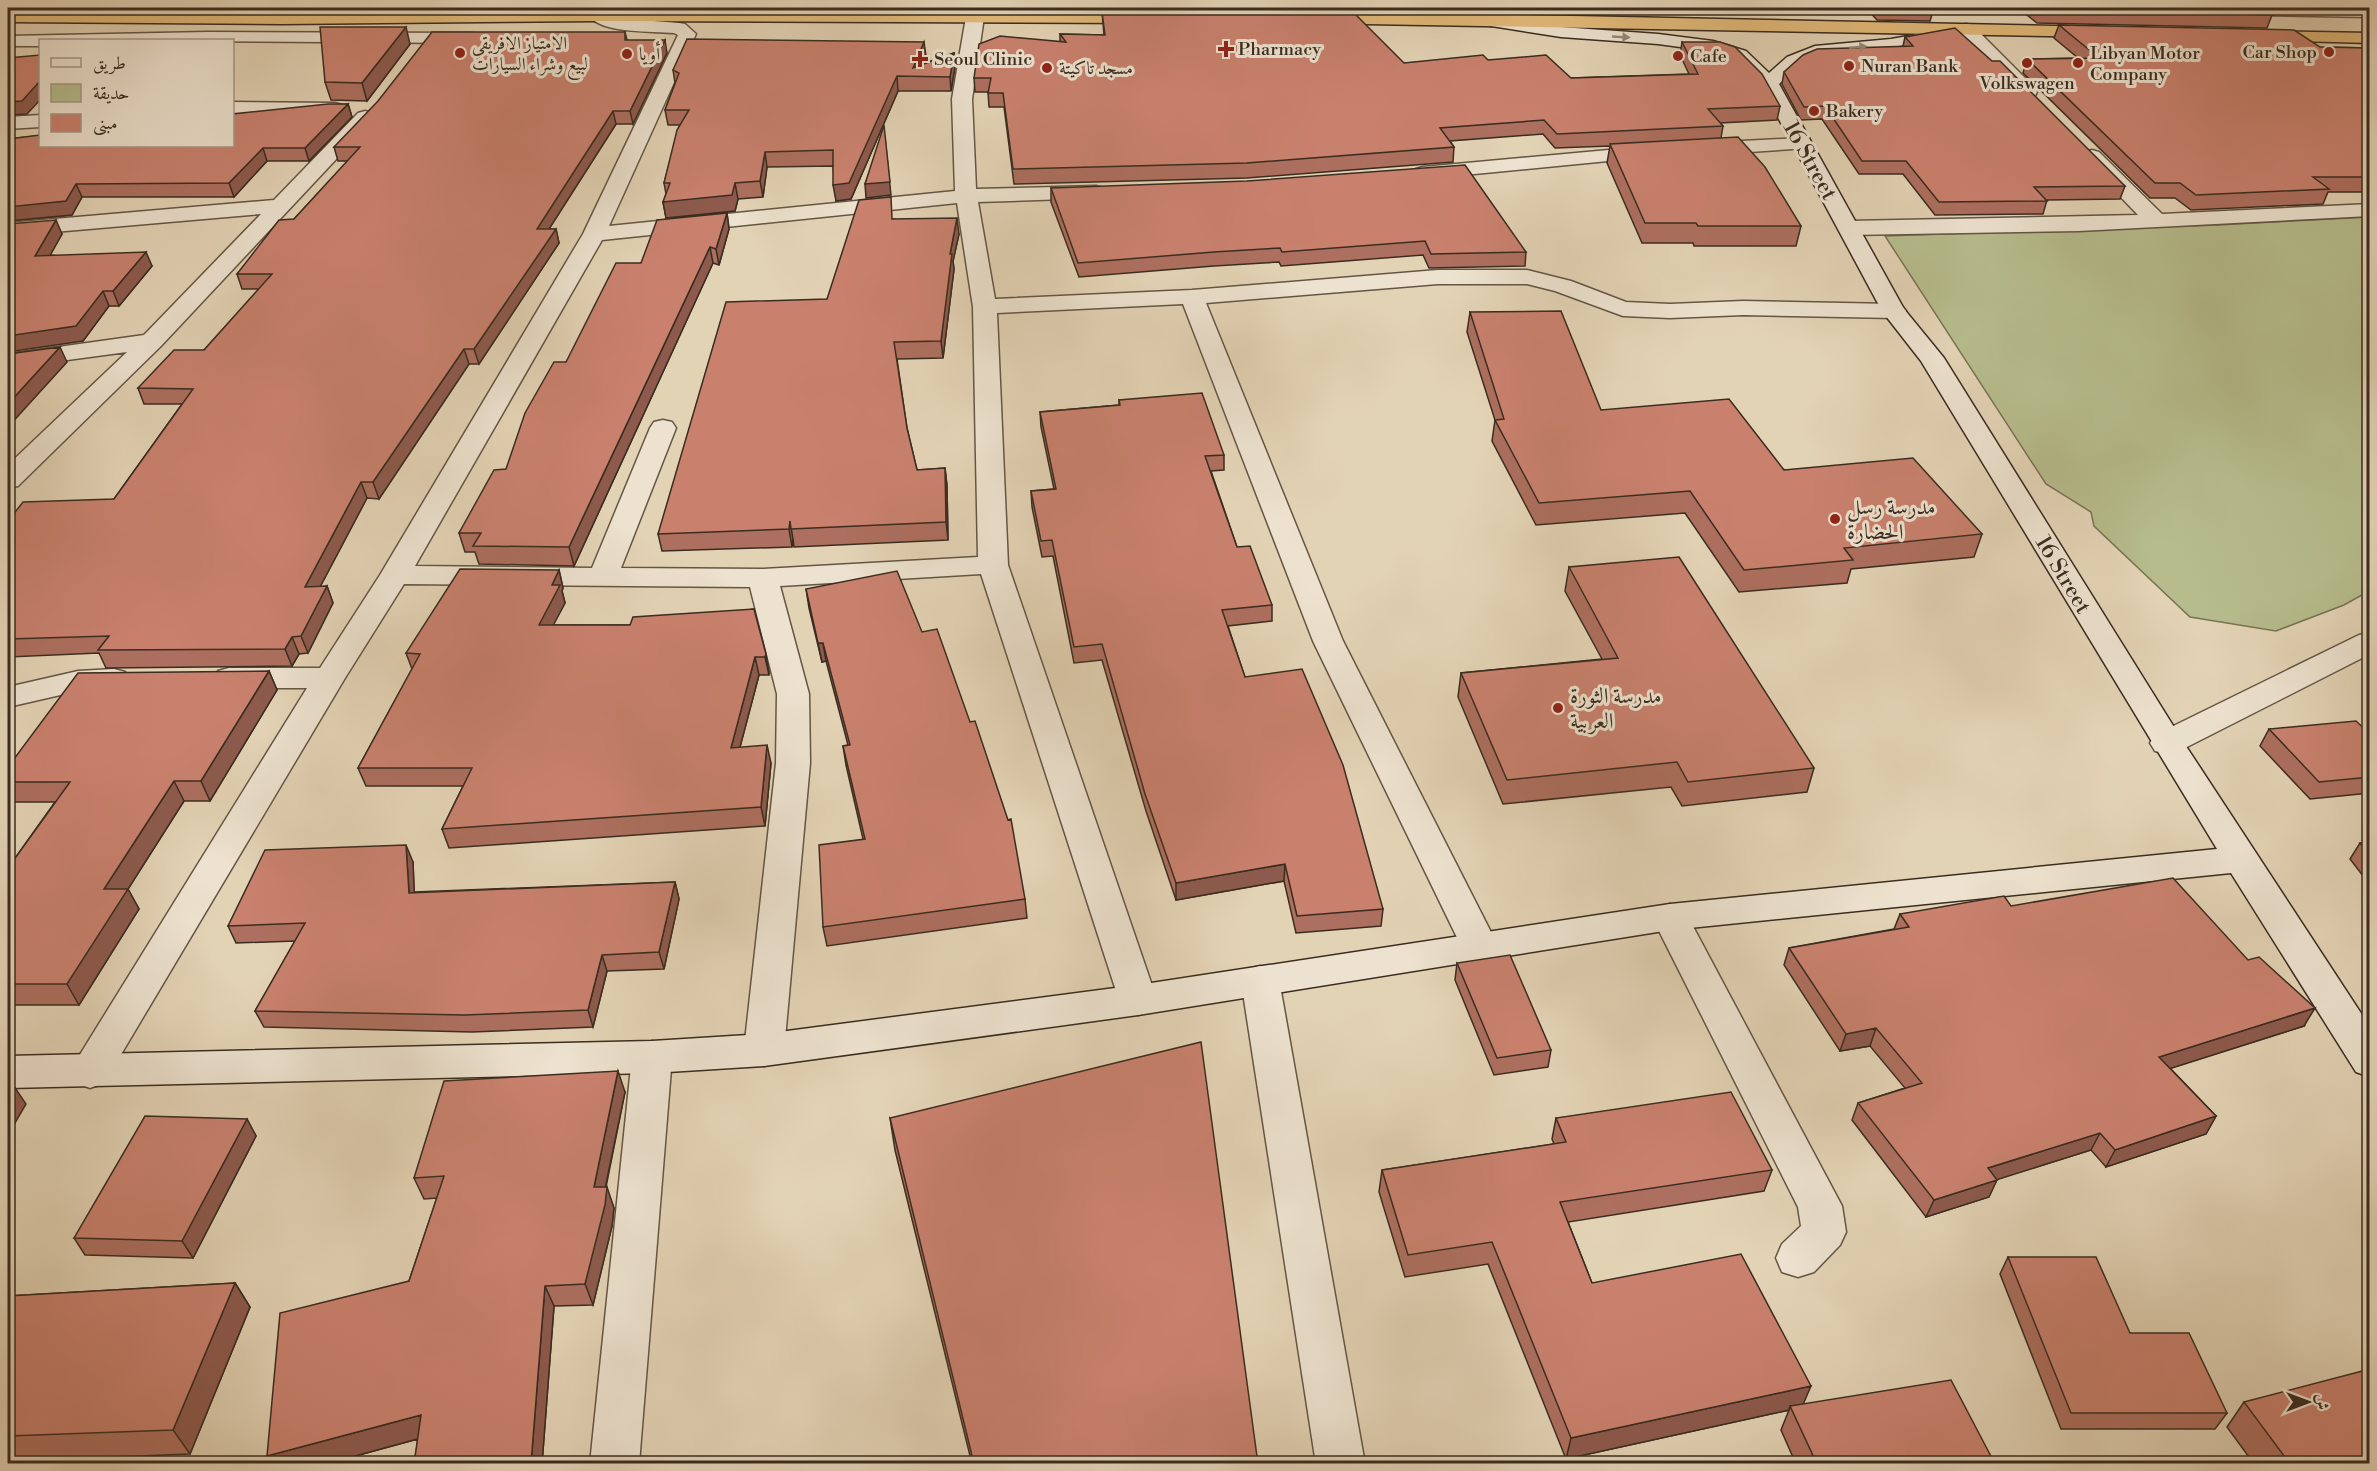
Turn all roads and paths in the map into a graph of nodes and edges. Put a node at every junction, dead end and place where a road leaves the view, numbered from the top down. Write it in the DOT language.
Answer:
graph roads {
  1 [pos="72,8"];
  2 [pos="1412,8"];
  3 [pos="2154,8"];
  4 [pos="2263,8"];
  5 [pos="2370,12"];
  6 [pos="8,17"];
  7 [pos="57,17"];
  8 [pos="975,17"];
  9 [pos="1162,18"];
  10 [pos="1292,19"];
  11 [pos="1479,19"];
  12 [pos="2139,21"];
  13 [pos="2370,26"];
  14 [pos="8,27"];
  15 [pos="601,27"];
  16 [pos="1966,29"];
  17 [pos="2239,35"];
  18 [pos="487,38"];
  19 [pos="2370,38"];
  20 [pos="234,40"];
  21 [pos="8,41"];
  22 [pos="39,41"];
  23 [pos="1769,83"];
  24 [pos="2040,104"];
  25 [pos="234,108"];
  26 [pos="39,121"];
  27 [pos="8,123"];
  28 [pos="1801,144"];
  29 [pos="2082,146"];
  30 [pos="1400,175"];
  31 [pos="1118,191"];
  32 [pos="966,196"];
  33 [pos="280,206"];
  34 [pos="2370,210"];
  35 [pos="2156,220"];
  36 [pos="1849,228"];
  37 [pos="8,229"];
  38 [pos="594,234"];
  39 [pos="1192,297"];
  40 [pos="985,307"];
  41 [pos="1894,311"];
  42 [pos="152,341"];
  43 [pos="8,361"];
  44 [pos="663,428"];
  45 [pos="8,480"];
  46 [pos="993,565"];
  47 [pos="395,574"];
  48 [pos="603,577"];
  49 [pos="763,578"];
  50 [pos="2370,642"];
  51 [pos="146,678"];
  52 [pos="203,678"];
  53 [pos="329,678"];
  54 [pos="8,697"];
  55 [pos="2167,743"];
  56 [pos="2242,859"];
  57 [pos="1671,917"];
  58 [pos="1479,946"];
  59 [pos="1260,980"];
  60 [pos="1138,999"];
  61 [pos="764,1050"];
  62 [pos="652,1057"];
  63 [pos="2370,1061"];
  64 [pos="8,1072"];
  65 [pos="90,1072"];
  66 [pos="1798,1258"];
  67 [pos="614,1464"];
  68 [pos="1341,1464"];
  1 -- 7 [label="highway"];
  2 -- 16 [label="highway"];
  3 -- 4 [label="street"];
  4 -- 5 [label="street"];
  6 -- 7 [label="highway"];
  7 -- 14 [label="highway"];
  7 -- 15 [label="highway"];
  8 -- 9 [label="highway"];
  8 -- 15 [label="highway"];
  8 -- 32 [label="street"];
  10 -- 11 [label="highway"];
  11 -- 16 [label="highway"];
  11 -- 23 [label="street, 16 Street, one-way"];
  12 -- 13 [label="highway"];
  15 -- 38 [label="street"];
  23 -- 16 [label="street, one-way"];
  16 -- 24 [label="street"];
  17 -- 19 [label="highway"];
  18 -- 20 [label="street"];
  21 -- 22 [label="street"];
  23 -- 28 [label="street, 16 Street"];
  25 -- 33 [label="street"];
  26 -- 27 [label="street"];
  28 -- 30 [label="street"];
  28 -- 36 [label="street, 16 Street"];
  29 -- 35 [label="street"];
  31 -- 32 [label="street"];
  32 -- 38 [label="street"];
  32 -- 40 [label="street"];
  33 -- 37 [label="street"];
  33 -- 42 [label="street"];
  34 -- 35 [label="street"];
  35 -- 36 [label="street"];
  36 -- 41 [label="street, 16 Street"];
  38 -- 47 [label="street"];
  39 -- 40 [label="street"];
  39 -- 41 [label="street"];
  39 -- 58 [label="street"];
  40 -- 46 [label="street"];
  41 -- 55 [label="street, 16 Street"];
  42 -- 43 [label="street"];
  42 -- 45 [label="street"];
  44 -- 48 [label="street"];
  46 -- 49 [label="street"];
  46 -- 60 [label="street"];
  47 -- 48 [label="street"];
  47 -- 53 [label="street"];
  48 -- 49 [label="street"];
  49 -- 61 [label="street"];
  50 -- 55 [label="street"];
  51 -- 54 [label="street"];
  52 -- 53 [label="street"];
  53 -- 65 [label="street"];
  55 -- 56 [label="street, 16 Street"];
  56 -- 57 [label="street"];
  56 -- 63 [label="street, 16 Street"];
  57 -- 58 [label="street"];
  57 -- 66 [label="street"];
  58 -- 59 [label="street"];
  59 -- 60 [label="street"];
  59 -- 68 [label="street"];
  60 -- 61 [label="street"];
  61 -- 62 [label="street"];
  62 -- 65 [label="street"];
  62 -- 67 [label="street"];
  64 -- 65 [label="street"];
}
